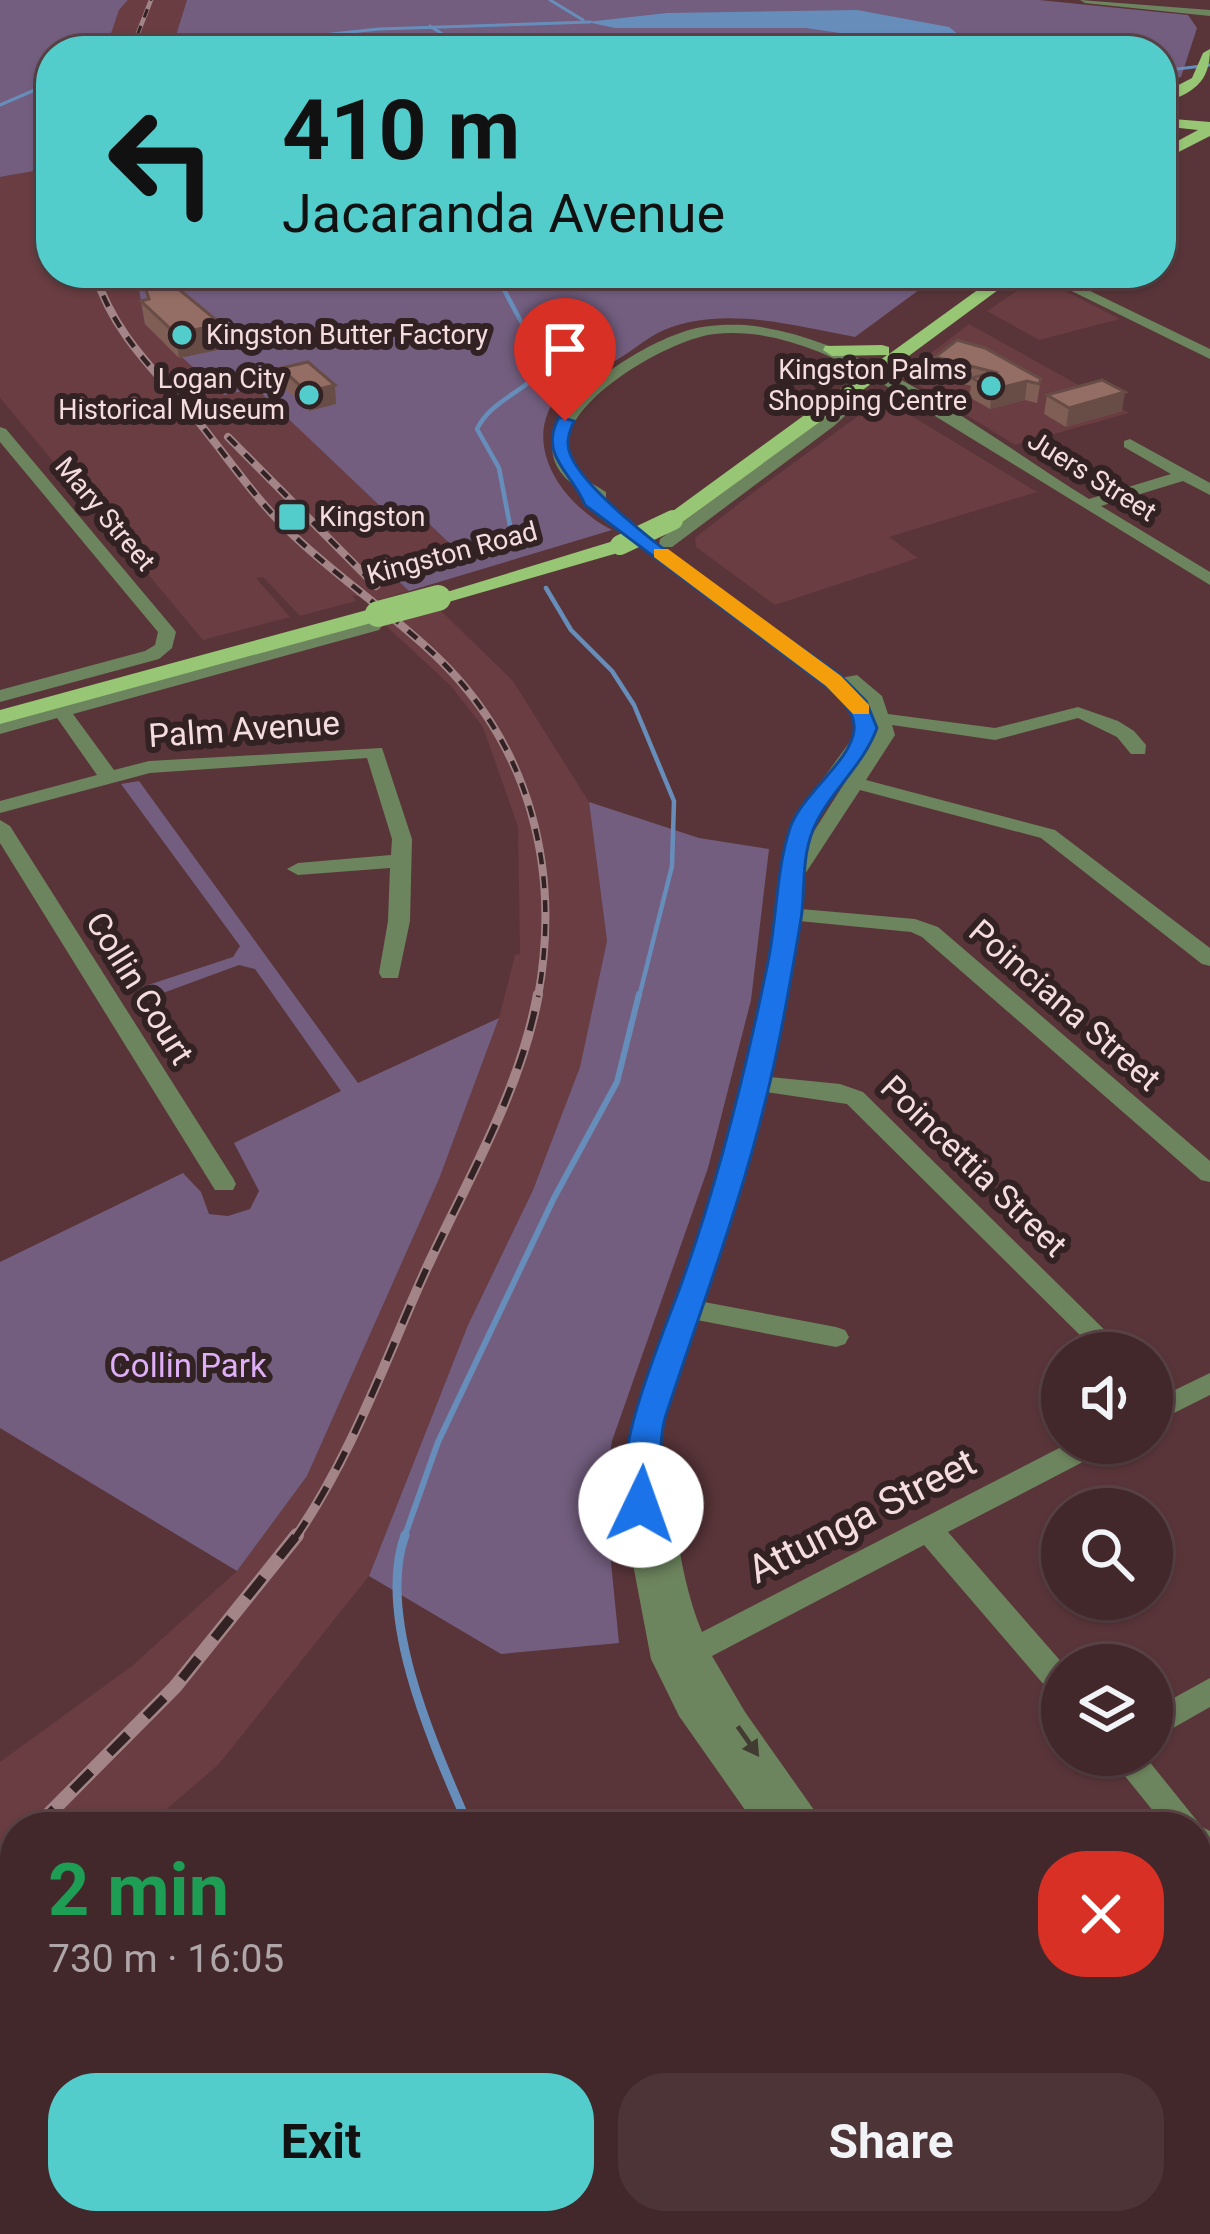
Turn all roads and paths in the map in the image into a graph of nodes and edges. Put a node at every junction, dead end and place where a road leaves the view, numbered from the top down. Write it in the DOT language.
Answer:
graph roads {
  1 [pos="1085,0"];
  2 [pos="1208,12"];
  3 [pos="1209,55"];
  4 [pos="1176,92"];
  5 [pos="1176,100"];
  6 [pos="1210,101"];
  7 [pos="1176,124"];
  8 [pos="1210,128"];
  9 [pos="1176,147"];
  10 [pos="968,288"];
  11 [pos="990,288"];
  12 [pos="1078,288"];
  13 [pos="794,339"];
  14 [pos="832,350"];
  15 [pos="882,351"];
  16 [pos="1210,355"];
  17 [pos="868,372"];
  18 [pos="842,401"];
  19 [pos="915,404"];
  20 [pos="946,417"];
  21 [pos="0,432"];
  22 [pos="1130,444"];
  23 [pos="9,457"];
  24 [pos="1185,475"];
  25 [pos="1210,490"];
  26 [pos="590,491"];
  27 [pos="1087,505"];
  28 [pos="666,526"];
  29 [pos="1210,580"];
  30 [pos="374,615"];
  31 [pos="0,696"];
  32 [pos="0,706"];
  33 [pos="61,711"];
  34 [pos="0,718"];
  35 [pos="875,719"];
  36 [pos="0,728"];
  37 [pos="1138,750"];
  38 [pos="108,776"];
  39 [pos="855,783"];
  40 [pos="0,807"];
  41 [pos="824,810"];
  42 [pos="0,826"];
  43 [pos="400,861"];
  44 [pos="298,869"];
  45 [pos="790,914"];
  46 [pos="1210,929"];
  47 [pos="1185,939"];
  48 [pos="1210,958"];
  49 [pos="390,973"];
  50 [pos="757,1083"];
  51 [pos="1210,1140"];
  52 [pos="1184,1152"];
  53 [pos="1210,1174"];
  54 [pos="229,1190"];
  55 [pos="687,1308"];
  56 [pos="1094,1332"];
  57 [pos="836,1337"];
  58 [pos="1210,1383"];
  59 [pos="1173,1396"];
  60 [pos="1053,1464"];
  61 [pos="928,1529"];
  62 [pos="678,1656"];
  63 [pos="1041,1660"];
  64 [pos="1210,1691"];
  65 [pos="1173,1713"];
  66 [pos="1142,1776"];
  67 [pos="765,1812"];
  68 [pos="799,1812"];
  69 [pos="1173,1812"];
  1 -- 2 [label="street"];
  3 -- 4 [label="main road"];
  5 -- 6 [label="main road"];
  7 -- 8 [label="main road"];
  8 -- 9 [label="main road"];
  10 -- 15 [label="main road, Kingston Road"];
  11 -- 17 [label="main road, Kingston Road"];
  12 -- 16 [label="street"];
  13 -- 14 [label="street"];
  13 -- 17 [label="street"];
  13 -- 26 [label="street"];
  14 -- 15 [label="main road"];
  14 -- 17 [label="street"];
  15 -- 17 [label="main road, Kingston Road"];
  17 -- 18 [label="main road, Kingston Road"];
  17 -- 19 [label="street, Juers Street"];
  17 -- 20 [label="street, Juers Street"];
  17 -- 28 [label="main road, Kingston Road"];
  18 -- 19 [label="main road"];
  18 -- 28 [label="main road, Kingston Road"];
  19 -- 20 [label="street, Juers Street"];
  20 -- 27 [label="street, Juers Street"];
  21 -- 23 [label="street, Mary Street"];
  22 -- 24 [label="street"];
  23 -- 31 [label="street, Mary Street"];
  24 -- 25 [label="street"];
  24 -- 27 [label="street"];
  26 -- 28 [label="street"];
  26 -- 35 [label="street"];
  27 -- 29 [label="street, Juers Street"];
  28 -- 30 [label="main road, Kingston Road, bridge"];
  28 -- 35 [label="street"];
  30 -- 32 [label="main road, Kingston Road"];
  30 -- 33 [label="street, Kingston Road"];
  30 -- 34 [label="main road, Kingston Road"];
  33 -- 36 [label="street, Kingston Road"];
  33 -- 38 [label="street"];
  35 -- 37 [label="street"];
  35 -- 39 [label="street"];
  35 -- 41 [label="street"];
  38 -- 40 [label="street"];
  38 -- 43 [label="street, Palm Avenue"];
  39 -- 41 [label="street"];
  39 -- 47 [label="street"];
  41 -- 45 [label="street"];
  42 -- 54 [label="street, Collin Court"];
  43 -- 44 [label="street"];
  43 -- 49 [label="street, Palm Avenue"];
  45 -- 50 [label="street"];
  45 -- 52 [label="street, Poinciana Street"];
  46 -- 47 [label="street"];
  47 -- 48 [label="street"];
  50 -- 55 [label="street"];
  50 -- 56 [label="street, Poincettia Street"];
  51 -- 52 [label="street"];
  52 -- 53 [label="street, Poinciana Street"];
  55 -- 57 [label="street"];
  55 -- 62 [label="street"];
  58 -- 59 [label="street"];
  60 -- 61 [label="street, Attunga Street"];
  61 -- 62 [label="street, Attunga Street"];
  61 -- 63 [label="street"];
  62 -- 67 [label="street"];
  62 -- 68 [label="street, one-way"];
  64 -- 65 [label="street"];
  66 -- 69 [label="street"];
}
